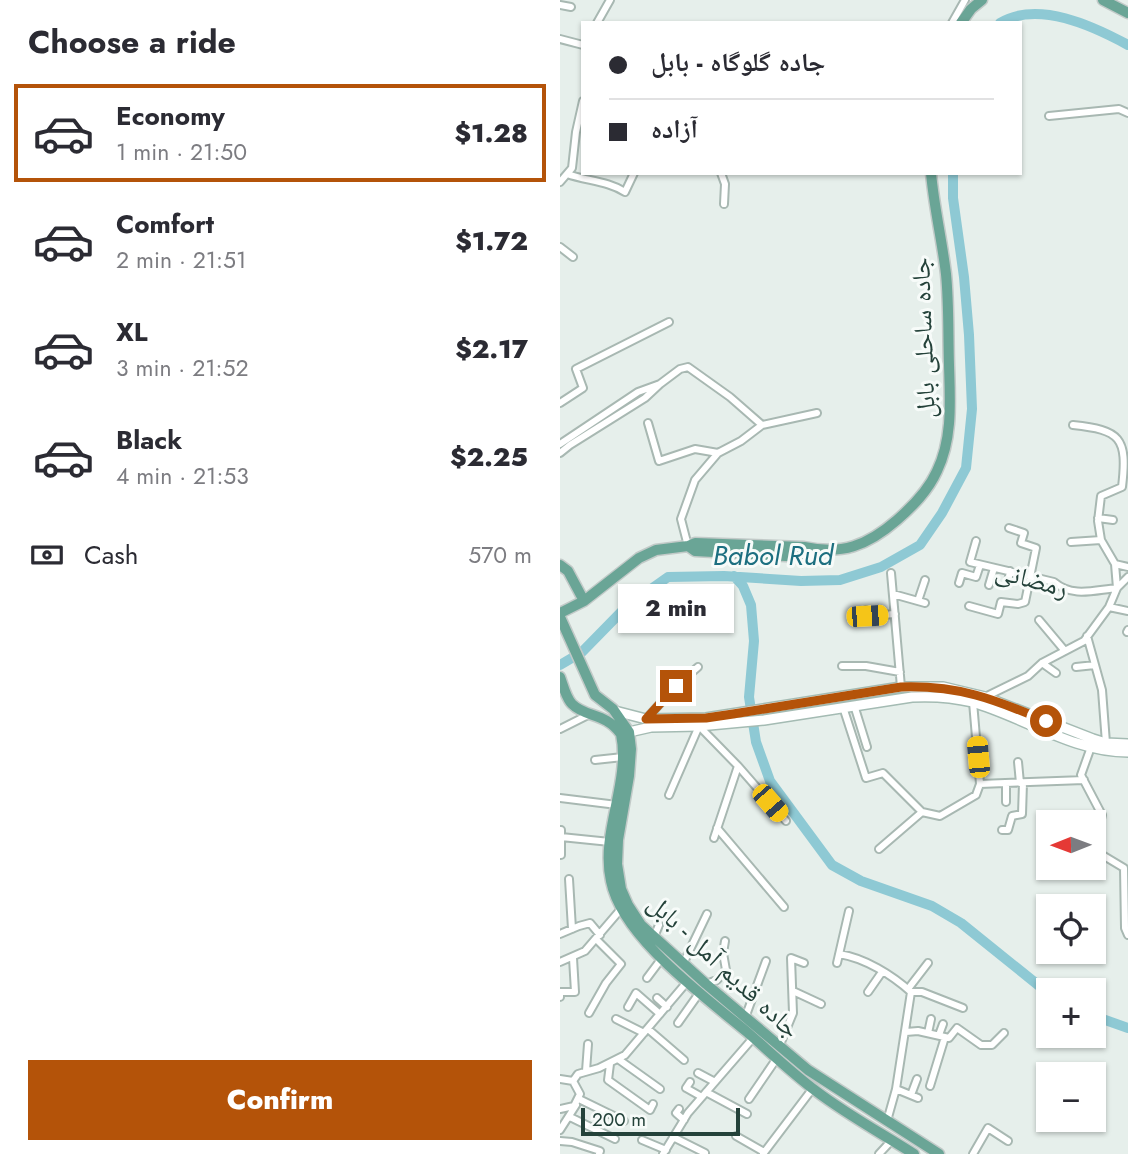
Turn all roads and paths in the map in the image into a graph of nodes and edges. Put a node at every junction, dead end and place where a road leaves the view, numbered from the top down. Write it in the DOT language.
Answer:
graph roads {
  1 [pos="610,0"];
  2 [pos="965,0"];
  3 [pos="982,0"];
  4 [pos="1103,0"];
  5 [pos="560,5"];
  6 [pos="571,7"];
  7 [pos="1128,13"];
  8 [pos="598,21"];
  9 [pos="953,21"];
  10 [pos="962,21"];
  11 [pos="560,39"];
  12 [pos="581,43"];
  13 [pos="1128,113"];
  14 [pos="1049,116"];
  15 [pos="579,133"];
  16 [pos="567,174"];
  17 [pos="593,175"];
  18 [pos="633,175"];
  19 [pos="722,175"];
  20 [pos="931,175"];
  21 [pos="591,181"];
  22 [pos="560,183"];
  23 [pos="724,204"];
  24 [pos="560,247"];
  25 [pos="573,257"];
  26 [pos="669,322"];
  27 [pos="660,384"];
  28 [pos="560,403"];
  29 [pos="817,413"];
  30 [pos="648,423"];
  31 [pos="762,425"];
  32 [pos="1073,425"];
  33 [pos="560,444"];
  34 [pos="560,453"];
  35 [pos="718,453"];
  36 [pos="1125,488"];
  37 [pos="1098,518"];
  38 [pos="1113,520"];
  39 [pos="1009,528"];
  40 [pos="1101,540"];
  41 [pos="976,541"];
  42 [pos="1071,542"];
  43 [pos="688,547"];
  44 [pos="1115,564"];
  45 [pos="560,565"];
  46 [pos="980,565"];
  47 [pos="1128,567"];
  48 [pos="994,568"];
  49 [pos="1010,571"];
  50 [pos="891,573"];
  51 [pos="1031,576"];
  52 [pos="1128,577"];
  53 [pos="925,580"];
  54 [pos="1008,582"];
  55 [pos="959,583"];
  56 [pos="989,585"];
  57 [pos="1117,588"];
  58 [pos="893,594"];
  59 [pos="584,601"];
  60 [pos="969,606"];
  61 [pos="1109,607"];
  62 [pos="866,610"];
  63 [pos="1128,611"];
  64 [pos="895,614"];
  65 [pos="560,615"];
  66 [pos="1039,620"];
  67 [pos="1087,636"];
  68 [pos="1065,651"];
  69 [pos="1042,663"];
  70 [pos="1095,665"];
  71 [pos="842,666"];
  72 [pos="698,667"];
  73 [pos="1076,667"];
  74 [pos="900,673"];
  75 [pos="1056,673"];
  76 [pos="560,677"];
  77 [pos="901,687"];
  78 [pos="985,697"];
  79 [pos="973,702"];
  80 [pos="820,705"];
  81 [pos="854,705"];
  82 [pos="842,706"];
  83 [pos="615,711"];
  84 [pos="592,713"];
  85 [pos="646,719"];
  86 [pos="734,719"];
  87 [pos="699,726"];
  88 [pos="560,729"];
  89 [pos="625,733"];
  90 [pos="1106,743"];
  91 [pos="1128,744"];
  92 [pos="867,747"];
  93 [pos="1091,747"];
  94 [pos="1128,752"];
  95 [pos="623,757"];
  96 [pos="595,760"];
  97 [pos="1018,762"];
  98 [pos="738,766"];
  99 [pos="866,778"];
  100 [pos="1084,780"];
  101 [pos="1022,783"];
  102 [pos="980,784"];
  103 [pos="1006,784"];
  104 [pos="870,788"];
  105 [pos="669,795"];
  106 [pos="560,798"];
  107 [pos="1006,802"];
  108 [pos="617,805"];
  109 [pos="1099,810"];
  110 [pos="922,812"];
  111 [pos="786,821"];
  112 [pos="717,828"];
  113 [pos="1002,830"];
  114 [pos="561,831"];
  115 [pos="561,838"];
  116 [pos="714,838"];
  117 [pos="610,842"];
  118 [pos="879,849"];
  119 [pos="561,855"];
  120 [pos="1106,857"];
  121 [pos="569,879"];
  122 [pos="784,907"];
  123 [pos="621,909"];
  124 [pos="849,911"];
  125 [pos="707,914"];
  126 [pos="659,925"];
  127 [pos="572,929"];
  128 [pos="560,934"];
  129 [pos="1128,935"];
  130 [pos="598,937"];
  131 [pos="654,937"];
  132 [pos="725,941"];
  133 [pos="839,954"];
  134 [pos="573,958"];
  135 [pos="662,958"];
  136 [pos="766,961"];
  137 [pos="560,962"];
  138 [pos="804,963"];
  139 [pos="837,963"];
  140 [pos="928,963"];
  141 [pos="683,964"];
  142 [pos="882,972"];
  143 [pos="647,978"];
  144 [pos="688,981"];
  145 [pos="703,988"];
  146 [pos="909,991"];
  147 [pos="793,992"];
  148 [pos="868,992"];
  149 [pos="560,997"];
  150 [pos="657,998"];
  151 [pos="821,1004"];
  152 [pos="628,1007"];
  153 [pos="667,1007"];
  154 [pos="963,1008"];
  155 [pos="589,1013"];
  156 [pos="660,1014"];
  157 [pos="745,1018"];
  158 [pos="616,1019"];
  159 [pos="931,1019"];
  160 [pos="678,1023"];
  161 [pos="943,1024"];
  162 [pos="646,1031"];
  163 [pos="906,1032"];
  164 [pos="928,1033"];
  165 [pos="1004,1033"];
  166 [pos="942,1036"];
  167 [pos="753,1038"];
  168 [pos="588,1044"];
  169 [pos="779,1047"];
  170 [pos="778,1058"];
  171 [pos="618,1059"];
  172 [pos="684,1060"];
  173 [pos="610,1064"];
  174 [pos="586,1070"];
  175 [pos="698,1073"];
  176 [pos="560,1079"];
  177 [pos="917,1079"];
  178 [pos="573,1081"];
  179 [pos="690,1082"];
  180 [pos="715,1082"];
  181 [pos="930,1087"];
  182 [pos="813,1088"];
  183 [pos="660,1089"];
  184 [pos="896,1089"];
  185 [pos="704,1095"];
  186 [pos="749,1099"];
  187 [pos="578,1101"];
  188 [pos="653,1104"];
  189 [pos="560,1109"];
  190 [pos="679,1109"];
  191 [pos="747,1114"];
  192 [pos="570,1117"];
  193 [pos="684,1119"];
  194 [pos="624,1121"];
  195 [pos="887,1121"];
  196 [pos="560,1130"];
  197 [pos="736,1136"];
  198 [pos="673,1137"];
  199 [pos="615,1139"];
  200 [pos="642,1140"];
  201 [pos="892,1140"];
  202 [pos="560,1141"];
  203 [pos="1008,1141"];
  204 [pos="664,1152"];
  205 [pos="705,1153"];
  206 [pos="763,1153"];
  207 [pos="598,1154"];
  208 [pos="879,1154"];
  209 [pos="914,1154"];
  210 [pos="939,1154"];
  211 [pos="973,1154"];
  1 -- 8 [label="street"];
  2 -- 9 [label="street"];
  3 -- 10 [label="main road"];
  4 -- 7 [label="main road"];
  5 -- 6 [label="street"];
  11 -- 12 [label="street"];
  13 -- 14 [label="street"];
  15 -- 16 [label="street"];
  16 -- 21 [label="street"];
  16 -- 22 [label="street"];
  17 -- 21 [label="street"];
  18 -- 21 [label="street"];
  19 -- 23 [label="street"];
  20 -- 43 [label="main road, جاده ساحلی بابل"];
  24 -- 25 [label="street"];
  26 -- 28 [label="street"];
  27 -- 31 [label="street"];
  27 -- 33 [label="street"];
  27 -- 34 [label="street"];
  29 -- 31 [label="street"];
  30 -- 35 [label="street"];
  31 -- 35 [label="street"];
  32 -- 36 [label="street"];
  35 -- 43 [label="street"];
  36 -- 37 [label="street"];
  37 -- 38 [label="street"];
  37 -- 40 [label="street"];
  39 -- 51 [label="street"];
  40 -- 42 [label="street"];
  40 -- 44 [label="street"];
  41 -- 46 [label="street, رمضانی"];
  43 -- 59 [label="main road, جاده ساحلی بابل"];
  44 -- 47 [label="street"];
  44 -- 57 [label="street"];
  45 -- 59 [label="main road"];
  46 -- 48 [label="street, رمضانی"];
  46 -- 55 [label="street"];
  48 -- 49 [label="street, رمضانی"];
  48 -- 56 [label="street"];
  49 -- 51 [label="street, رمضانی"];
  49 -- 54 [label="street"];
  50 -- 58 [label="street"];
  51 -- 57 [label="street, رمضانی"];
  51 -- 60 [label="street"];
  52 -- 57 [label="street"];
  53 -- 58 [label="street"];
  57 -- 61 [label="street"];
  58 -- 64 [label="street"];
  59 -- 65 [label="main road, جاده ساحلی بابل"];
  61 -- 63 [label="street"];
  61 -- 67 [label="street"];
  62 -- 64 [label="street"];
  64 -- 74 [label="street"];
  65 -- 83 [label="main road"];
  66 -- 68 [label="street"];
  67 -- 68 [label="street"];
  67 -- 70 [label="street"];
  68 -- 69 [label="street"];
  69 -- 75 [label="street"];
  69 -- 78 [label="street"];
  70 -- 73 [label="street"];
  70 -- 90 [label="street"];
  71 -- 74 [label="street"];
  72 -- 85 [label="street"];
  74 -- 77 [label="street"];
  76 -- 84 [label="main road"];
  77 -- 78 [label="main road"];
  77 -- 80 [label="main road"];
  78 -- 90 [label="main road"];
  79 -- 81 [label="main road"];
  79 -- 93 [label="main road"];
  79 -- 102 [label="street"];
  80 -- 82 [label="main road"];
  80 -- 86 [label="main road"];
  81 -- 82 [label="main road"];
  81 -- 92 [label="street"];
  82 -- 99 [label="street"];
  83 -- 85 [label="main road"];
  83 -- 89 [label="main road"];
  84 -- 88 [label="street"];
  84 -- 89 [label="main road"];
  85 -- 86 [label="main road"];
  86 -- 87 [label="main road"];
  87 -- 89 [label="main road"];
  87 -- 98 [label="street"];
  87 -- 105 [label="street"];
  89 -- 95 [label="main road"];
  89 -- 131 [label="main road, جاده قدیم آمل - بابل"];
  90 -- 91 [label="main road"];
  93 -- 94 [label="main road"];
  93 -- 100 [label="street"];
  95 -- 96 [label="street"];
  95 -- 108 [label="main road"];
  97 -- 101 [label="street"];
  98 -- 111 [label="street"];
  98 -- 112 [label="street"];
  99 -- 104 [label="street"];
  99 -- 110 [label="street"];
  100 -- 101 [label="street"];
  100 -- 109 [label="street"];
  101 -- 103 [label="street"];
  101 -- 113 [label="street"];
  102 -- 103 [label="street"];
  102 -- 110 [label="street"];
  103 -- 107 [label="street"];
  106 -- 108 [label="street"];
  108 -- 117 [label="main road"];
  110 -- 118 [label="street"];
  112 -- 116 [label="street"];
  112 -- 122 [label="street"];
  114 -- 115 [label="street"];
  115 -- 117 [label="street"];
  115 -- 119 [label="street"];
  117 -- 123 [label="main road"];
  120 -- 129 [label="street"];
  121 -- 127 [label="street"];
  123 -- 130 [label="street"];
  123 -- 135 [label="main road"];
  124 -- 133 [label="street"];
  125 -- 141 [label="street"];
  126 -- 131 [label="street"];
  127 -- 128 [label="street"];
  127 -- 130 [label="street"];
  130 -- 134 [label="street"];
  130 -- 155 [label="street"];
  131 -- 141 [label="main road, جاده قدیم آمل - بابل"];
  132 -- 145 [label="street"];
  133 -- 139 [label="street"];
  133 -- 142 [label="street"];
  134 -- 137 [label="street"];
  134 -- 149 [label="street"];
  135 -- 143 [label="street"];
  135 -- 144 [label="main road"];
  136 -- 157 [label="street"];
  138 -- 147 [label="street"];
  140 -- 146 [label="street"];
  141 -- 145 [label="main road, جاده قدیم آمل - بابل"];
  142 -- 146 [label="street"];
  142 -- 148 [label="street"];
  144 -- 145 [label="main road"];
  144 -- 153 [label="street"];
  145 -- 157 [label="main road, جاده قدیم آمل - بابل"];
  145 -- 160 [label="street"];
  145 -- 167 [label="main road"];
  146 -- 154 [label="street"];
  146 -- 163 [label="street"];
  147 -- 151 [label="street"];
  147 -- 169 [label="street"];
  150 -- 153 [label="street"];
  152 -- 156 [label="street"];
  153 -- 156 [label="street"];
  156 -- 162 [label="street"];
  157 -- 169 [label="main road, جاده قدیم آمل - بابل"];
  158 -- 162 [label="street"];
  159 -- 164 [label="street"];
  161 -- 166 [label="street"];
  162 -- 171 [label="street"];
  162 -- 172 [label="street"];
  163 -- 164 [label="street"];
  163 -- 184 [label="street"];
  164 -- 166 [label="street"];
  165 -- 166 [label="street"];
  166 -- 181 [label="street"];
  167 -- 170 [label="main road"];
  167 -- 180 [label="street"];
  168 -- 174 [label="street"];
  169 -- 195 [label="main road, جاده قدیم آمل - بابل"];
  170 -- 182 [label="main road"];
  170 -- 186 [label="street"];
  171 -- 173 [label="street"];
  171 -- 183 [label="street"];
  173 -- 174 [label="street"];
  173 -- 188 [label="street"];
  174 -- 178 [label="street"];
  175 -- 180 [label="street"];
  176 -- 178 [label="street"];
  177 -- 184 [label="street"];
  178 -- 187 [label="street"];
  179 -- 185 [label="street"];
  180 -- 185 [label="street"];
  182 -- 201 [label="main road"];
  182 -- 206 [label="street"];
  184 -- 195 [label="street"];
  185 -- 191 [label="street"];
  185 -- 193 [label="street"];
  187 -- 189 [label="street"];
  187 -- 192 [label="street"];
  187 -- 194 [label="street"];
  190 -- 193 [label="street"];
  192 -- 196 [label="street"];
  192 -- 199 [label="street"];
  193 -- 198 [label="street"];
  195 -- 210 [label="main road, جاده قدیم آمل - بابل"];
  197 -- 206 [label="street"];
  198 -- 204 [label="street"];
  198 -- 205 [label="street"];
  200 -- 204 [label="street"];
  201 -- 208 [label="street"];
  201 -- 209 [label="main road"];
  202 -- 207 [label="street"];
  203 -- 211 [label="street"];
}
